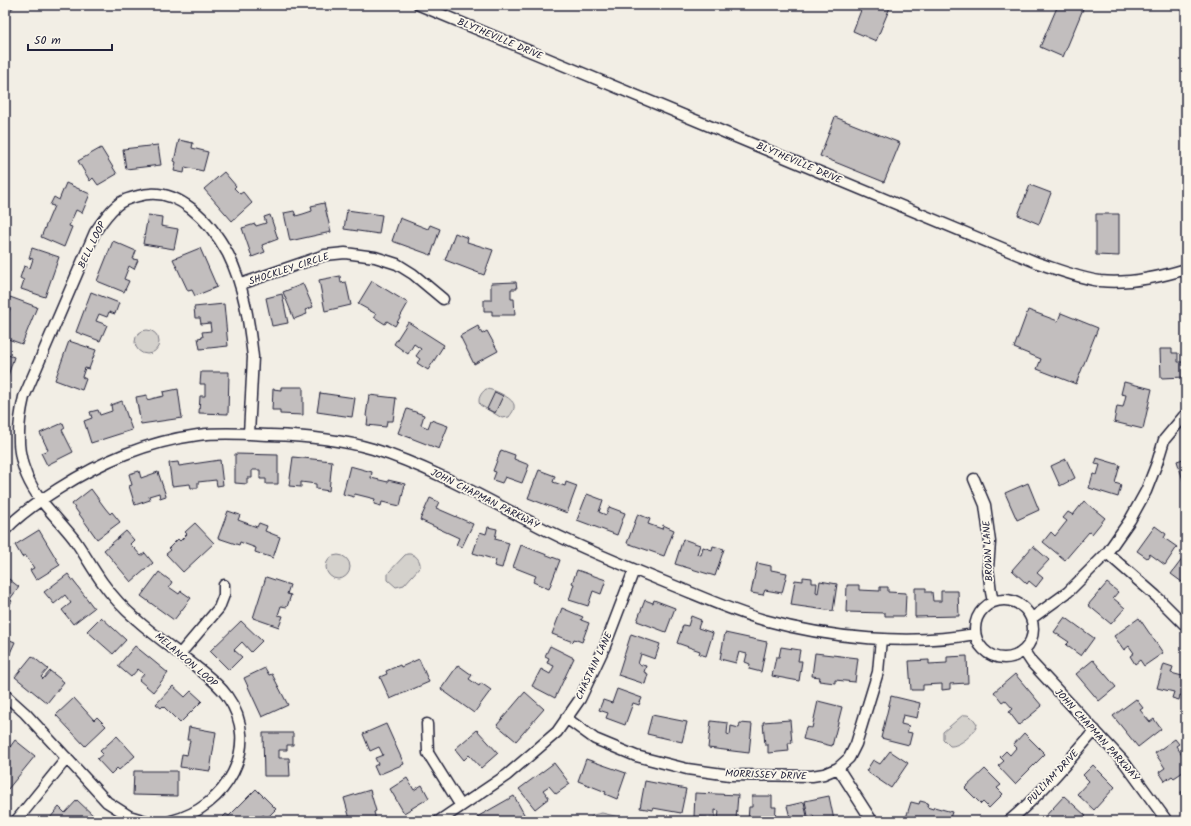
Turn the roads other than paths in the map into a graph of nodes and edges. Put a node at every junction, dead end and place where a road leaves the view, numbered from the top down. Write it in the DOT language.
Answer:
graph roads {
  1 [pos="419,5"];
  2 [pos="1186,269"];
  3 [pos="241,284"];
  4 [pos="444,299"];
  5 [pos="1184,416"];
  6 [pos="249,434"];
  7 [pos="974,479"];
  8 [pos="41,500"];
  9 [pos="5,530"];
  10 [pos="1106,553"];
  11 [pos="634,570"];
  12 [pos="224,585"];
  13 [pos="993,602"];
  14 [pos="1032,618"];
  15 [pos="1186,626"];
  16 [pos="975,634"];
  17 [pos="881,638"];
  18 [pos="1024,651"];
  19 [pos="180,654"];
  20 [pos="5,695"];
  21 [pos="566,718"];
  22 [pos="427,724"];
  23 [pos="1095,730"];
  24 [pos="67,758"];
  25 [pos="838,768"];
  26 [pos="462,806"];
  27 [pos="16,821"];
  28 [pos="146,821"];
  29 [pos="171,821"];
  30 [pos="439,821"];
  31 [pos="872,821"];
  32 [pos="1009,821"];
  33 [pos="1167,821"];
  1 -- 2 [label="street, BLYTHEVILLE DRIVE"];
  3 -- 4 [label="street, SHOCKLEY CIRCLE"];
  3 -- 6 [label="street, BELL LOOP"];
  3 -- 8 [label="street, BELL LOOP"];
  5 -- 10 [label="street"];
  6 -- 8 [label="street, JOHN CHAPMAN PARKWAY"];
  6 -- 11 [label="street, JOHN CHAPMAN PARKWAY"];
  7 -- 13 [label="street, BROWN LANE"];
  8 -- 9 [label="street, JOHN CHAPMAN PARKWAY"];
  8 -- 19 [label="street, MELANCON LOOP"];
  10 -- 14 [label="street"];
  10 -- 15 [label="street"];
  11 -- 17 [label="street, JOHN CHAPMAN PARKWAY"];
  11 -- 21 [label="street, CHASTAIN LANE"];
  12 -- 19 [label="street"];
  13 -- 14 [label="street"];
  13 -- 16 [label="street"];
  14 -- 18 [label="street"];
  16 -- 17 [label="street, JOHN CHAPMAN PARKWAY"];
  16 -- 18 [label="street"];
  17 -- 25 [label="street, MORRISSEY DRIVE"];
  18 -- 23 [label="street, JOHN CHAPMAN PARKWAY"];
  19 -- 29 [label="street, MELANCON LOOP"];
  20 -- 24 [label="street"];
  21 -- 25 [label="street, MORRISSEY DRIVE"];
  21 -- 26 [label="street, CHASTAIN LANE"];
  22 -- 26 [label="street"];
  23 -- 32 [label="street, PULLIAM DRIVE"];
  23 -- 33 [label="street, JOHN CHAPMAN PARKWAY"];
  24 -- 27 [label="street"];
  24 -- 28 [label="street"];
  25 -- 31 [label="street"];
  26 -- 30 [label="street, CHASTAIN LANE"];
}
